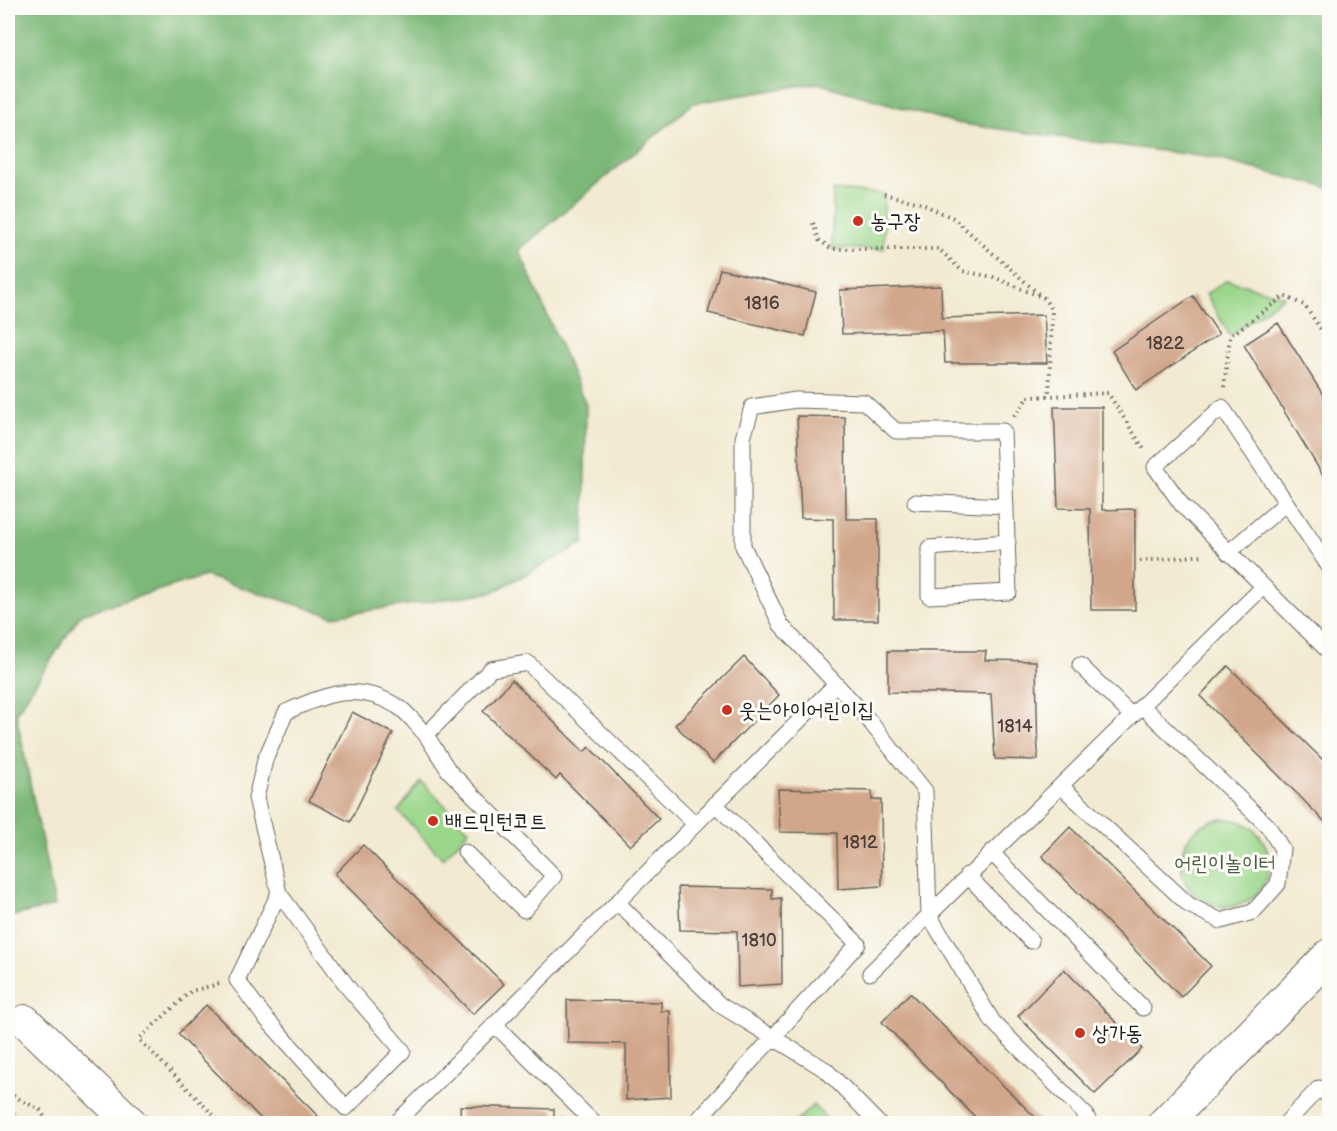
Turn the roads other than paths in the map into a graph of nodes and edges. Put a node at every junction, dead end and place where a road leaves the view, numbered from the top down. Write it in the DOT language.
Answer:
graph roads {
  1 [pos="915,502"];
  2 [pos="1286,503"];
  3 [pos="1006,506"];
  4 [pos="1008,542"];
  5 [pos="1228,553"];
  6 [pos="1329,568"];
  7 [pos="1262,588"];
  8 [pos="1329,653"];
  9 [pos="1080,665"];
  10 [pos="836,684"];
  11 [pos="1137,711"];
  12 [pos="426,735"];
  13 [pos="1061,786"];
  14 [pos="715,804"];
  15 [pos="695,824"];
  16 [pos="465,852"];
  17 [pos="991,852"];
  18 [pos="967,876"];
  19 [pos="279,893"];
  20 [pos="617,902"];
  21 [pos="929,915"];
  22 [pos="1031,941"];
  23 [pos="1329,955"];
  24 [pos="870,973"];
  25 [pos="1143,1008"];
  26 [pos="16,1020"];
  27 [pos="495,1024"];
  28 [pos="771,1036"];
  29 [pos="1329,1098"];
  30 [pos="132,1124"];
  31 [pos="395,1124"];
  32 [pos="594,1124"];
  33 [pos="694,1124"];
  34 [pos="879,1124"];
  35 [pos="1090,1124"];
  36 [pos="1164,1124"];
  37 [pos="1285,1124"];
  1 -- 3 [label="lane"];
  2 -- 5 [label="lane"];
  2 -- 5 [label="lane"];
  2 -- 6 [label="lane"];
  3 -- 4 [label="lane"];
  3 -- 10 [label="lane"];
  4 -- 4 [label="lane"];
  5 -- 7 [label="lane"];
  7 -- 8 [label="lane"];
  7 -- 11 [label="lane"];
  9 -- 11 [label="lane"];
  10 -- 14 [label="lane"];
  10 -- 21 [label="lane"];
  11 -- 13 [label="lane"];
  11 -- 13 [label="lane"];
  12 -- 15 [label="lane"];
  12 -- 16 [label="lane"];
  12 -- 19 [label="lane"];
  13 -- 17 [label="lane"];
  14 -- 15 [label="lane"];
  14 -- 28 [label="lane"];
  15 -- 20 [label="lane"];
  17 -- 18 [label="lane"];
  17 -- 25 [label="lane"];
  18 -- 21 [label="lane"];
  18 -- 22 [label="lane"];
  19 -- 19 [label="lane"];
  20 -- 27 [label="lane"];
  20 -- 28 [label="lane"];
  21 -- 24 [label="lane"];
  21 -- 35 [label="lane"];
  23 -- 36 [label="street"];
  26 -- 30 [label="street"];
  27 -- 31 [label="lane"];
  27 -- 32 [label="lane"];
  28 -- 33 [label="lane"];
  28 -- 34 [label="lane"];
  29 -- 37 [label="lane"];
}
